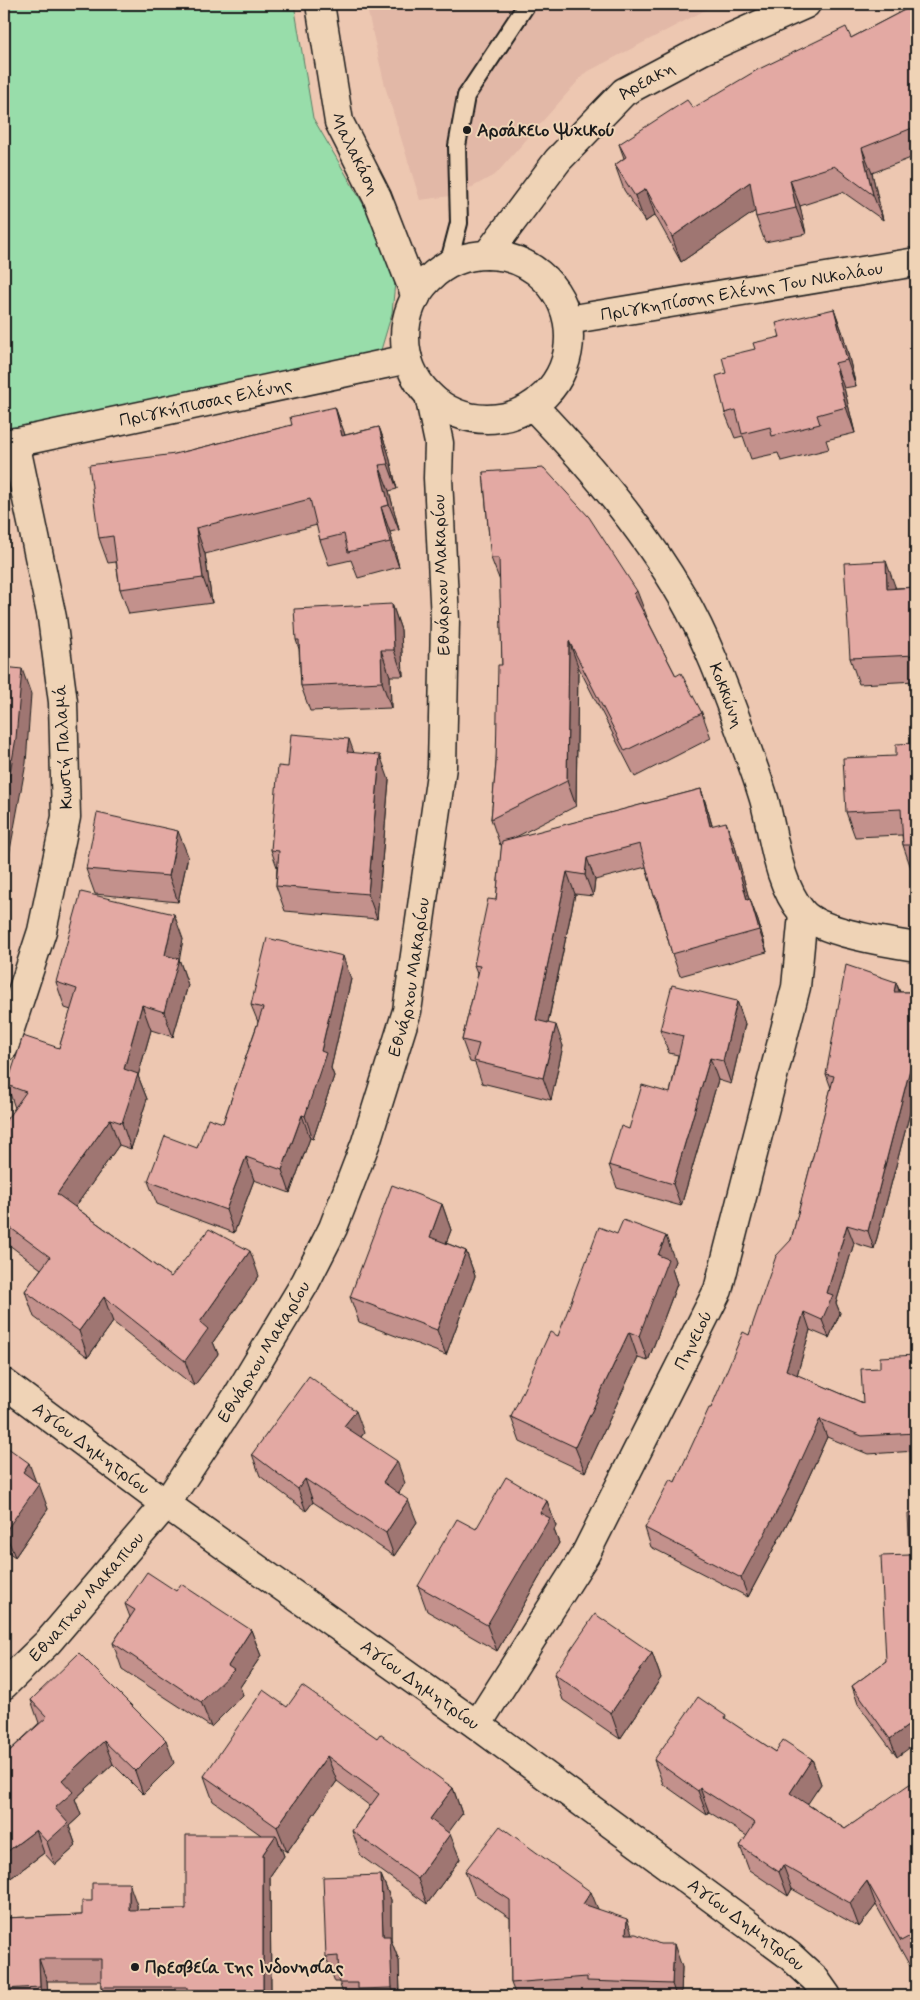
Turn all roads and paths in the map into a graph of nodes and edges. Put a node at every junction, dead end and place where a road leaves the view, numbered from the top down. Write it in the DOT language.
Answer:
graph roads {
  1 [pos="320,4"];
  2 [pos="527,4"];
  3 [pos="806,4"];
  4 [pos="487,255"];
  5 [pos="916,262"];
  6 [pos="448,264"];
  7 [pos="416,297"];
  8 [pos="568,320"];
  9 [pos="408,359"];
  10 [pos="429,395"];
  11 [pos="533,406"];
  12 [pos="10,443"];
  13 [pos="803,914"];
  14 [pos="916,947"];
  15 [pos="4,1047"];
  16 [pos="4,1382"];
  17 [pos="166,1504"];
  18 [pos="4,1685"];
  19 [pos="477,1725"];
  20 [pos="827,1996"];
  1 -- 7 [label="street, Μαλακάση"];
  2 -- 6 [label="lane"];
  3 -- 4 [label="street, Αρεακη"];
  4 -- 6 [label="street"];
  4 -- 8 [label="street"];
  5 -- 8 [label="street, Πριγκηπίσσης Ελένης Του Νικολάου"];
  6 -- 7 [label="street"];
  7 -- 9 [label="street"];
  8 -- 11 [label="street"];
  9 -- 10 [label="street"];
  9 -- 12 [label="street, Πριγκήπισσας Ελένης"];
  10 -- 11 [label="street"];
  10 -- 17 [label="street, Εθνάρχου Μακαρίου"];
  11 -- 13 [label="street, Κοκκώνη"];
  12 -- 15 [label="street, Κωστή Παλαμά"];
  13 -- 14 [label="street, Κοκκώνη"];
  13 -- 19 [label="street, Πηνειού"];
  16 -- 17 [label="street, Αγίου Δημητρίου"];
  17 -- 18 [label="street, Εθναπχου Μακαπιου"];
  17 -- 19 [label="street, Αγίου Δημητρίου"];
  19 -- 20 [label="street, Αγίου Δημητρίου"];
}
